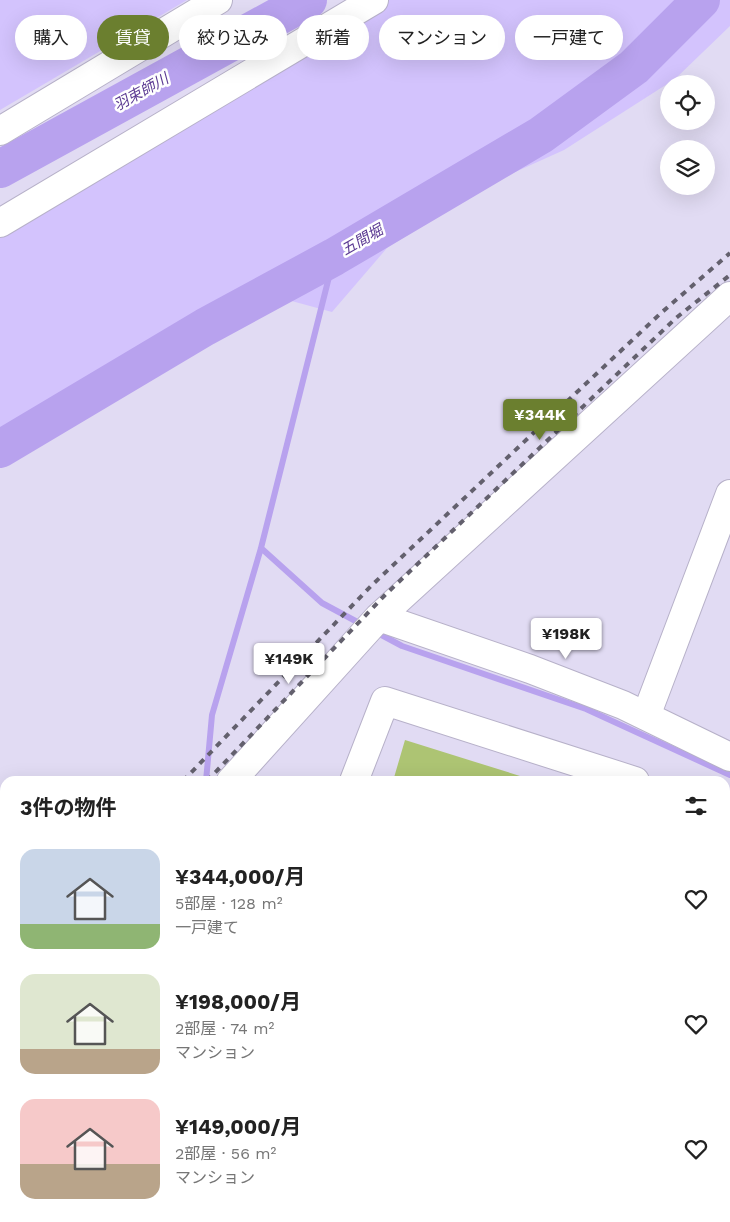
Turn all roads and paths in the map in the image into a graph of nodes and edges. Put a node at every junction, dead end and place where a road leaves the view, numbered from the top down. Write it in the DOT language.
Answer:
graph roads {
  1 [pos="218,0"];
  2 [pos="374,0"];
  3 [pos="0,130"];
  4 [pos="0,223"];
  5 [pos="730,296"];
  6 [pos="730,494"];
  7 [pos="379,617"];
  8 [pos="646,716"];
  9 [pos="730,757"];
  10 [pos="236,776"];
  11 [pos="356,776"];
  12 [pos="619,776"];
  1 -- 3 [label="street"];
  2 -- 4 [label="street"];
  5 -- 7 [label="street"];
  6 -- 8 [label="street"];
  7 -- 8 [label="street"];
  7 -- 10 [label="street"];
  8 -- 9 [label="street"];
  11 -- 12 [label="street"];
}
